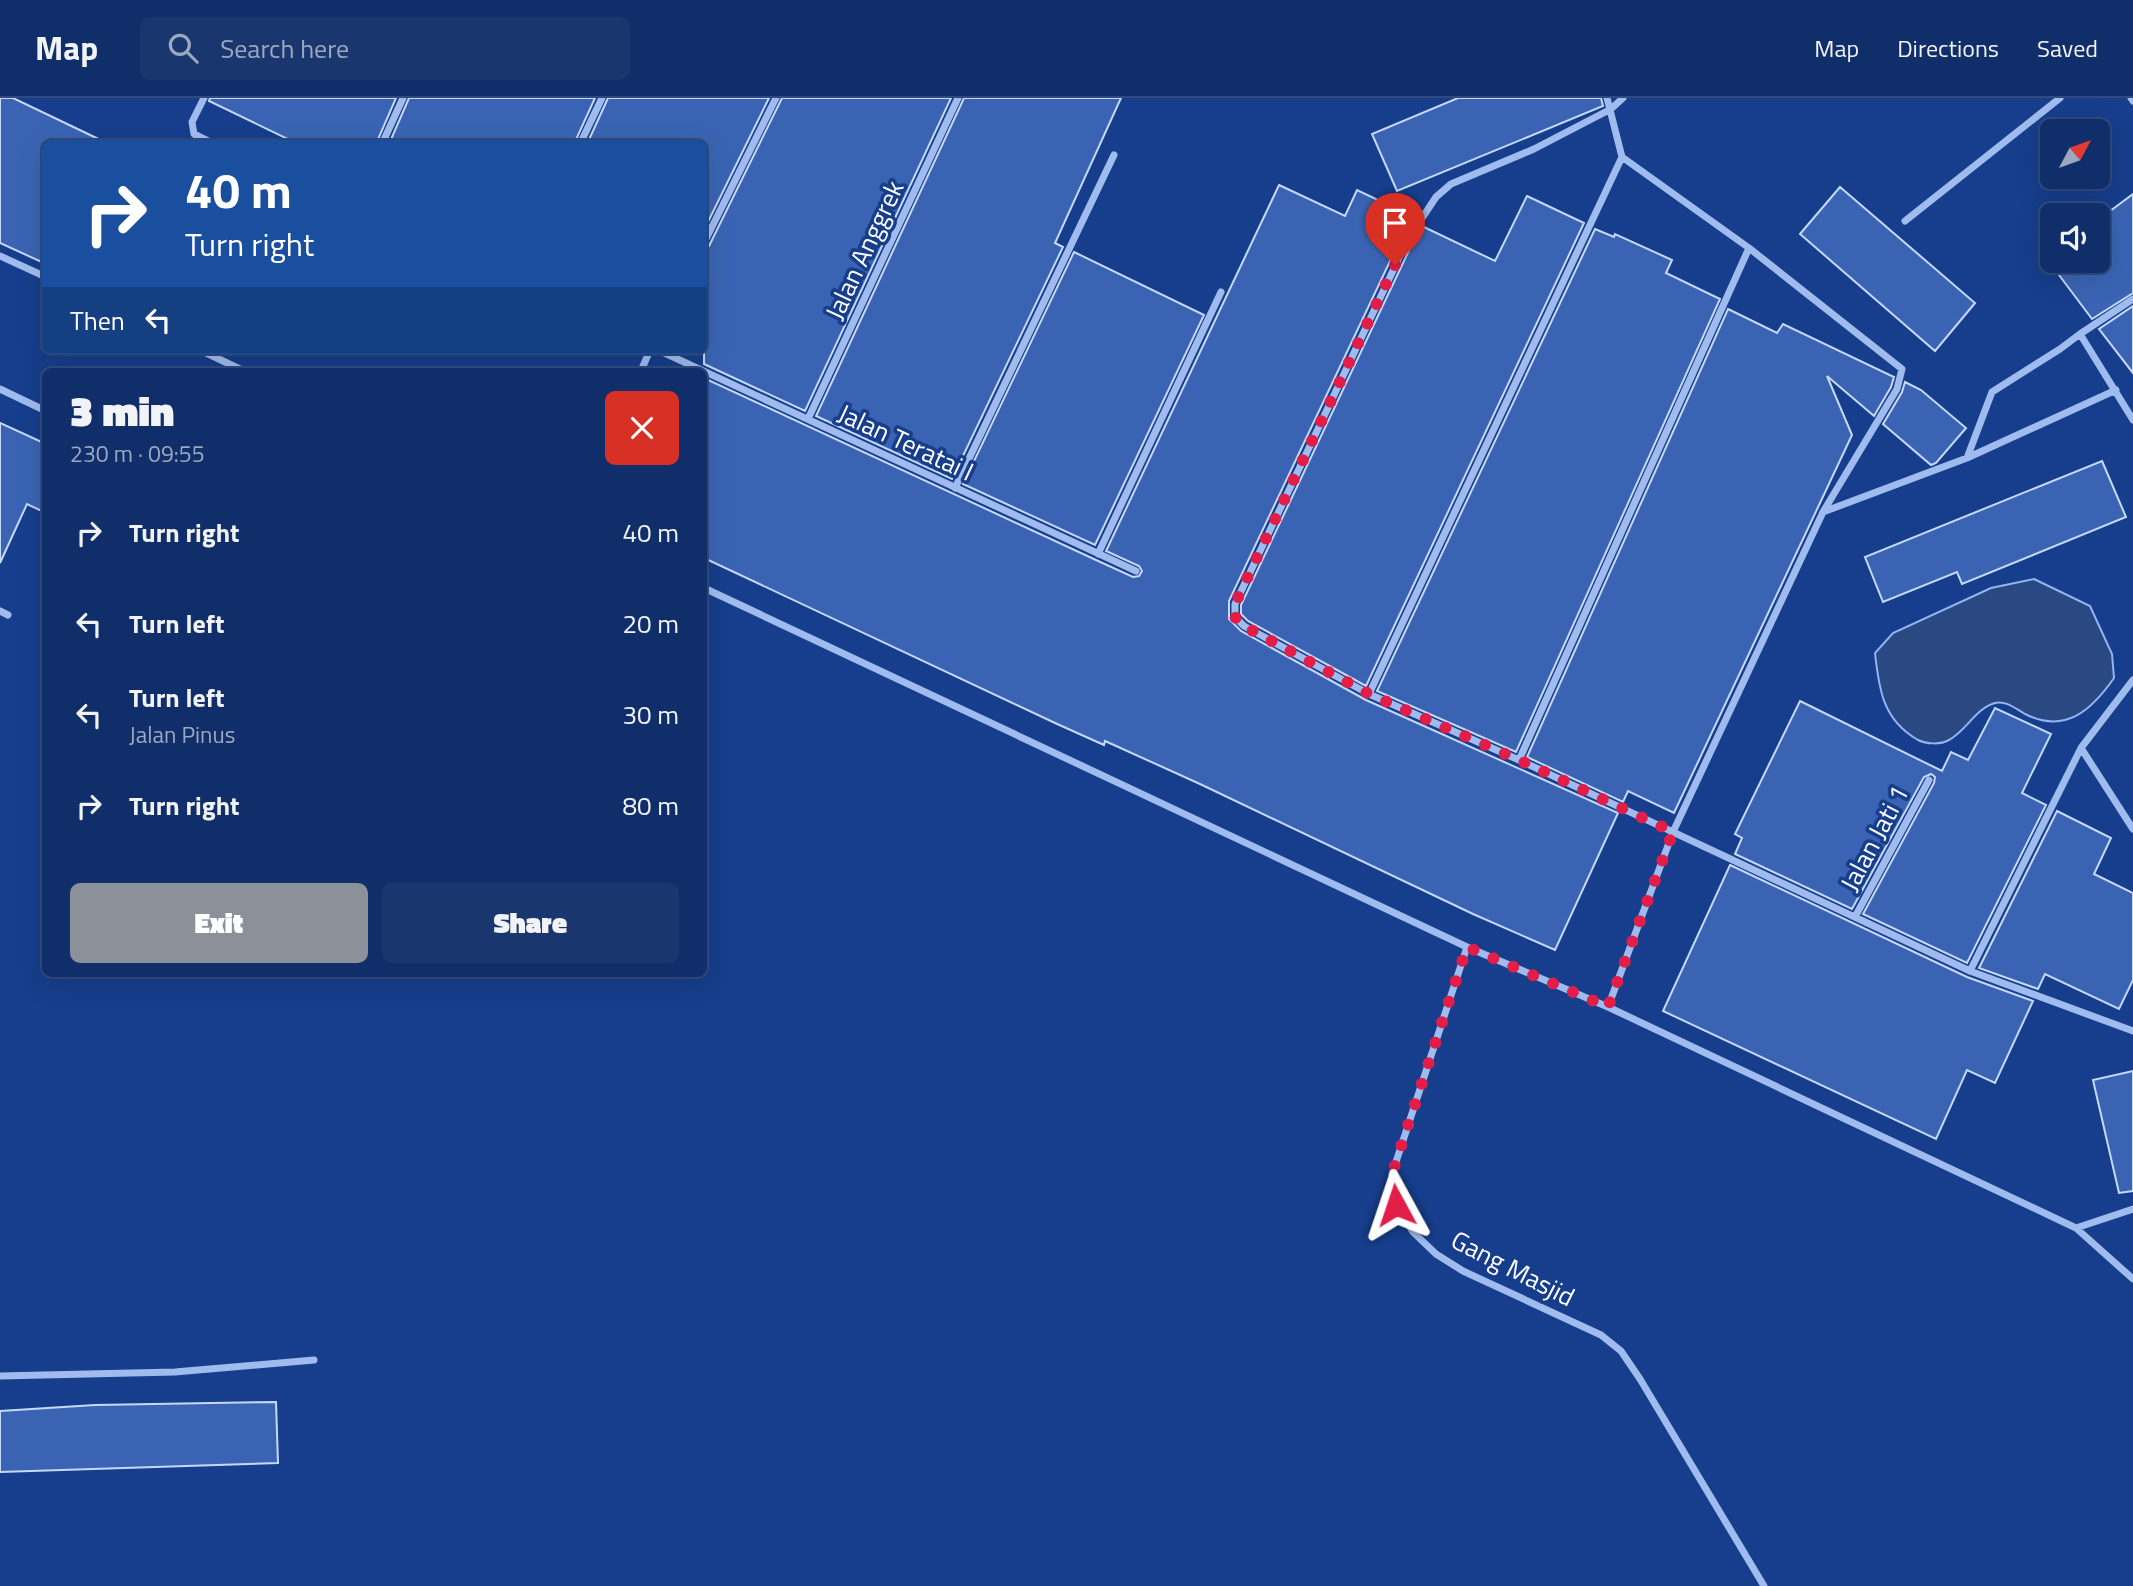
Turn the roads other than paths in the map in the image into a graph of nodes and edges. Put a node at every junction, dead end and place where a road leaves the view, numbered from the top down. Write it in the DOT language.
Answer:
graph roads {
  1 [pos="204,98"];
  2 [pos="403,98"];
  3 [pos="602,98"];
  4 [pos="776,98"];
  5 [pos="958,98"];
  6 [pos="1607,98"];
  7 [pos="1623,98"];
  8 [pos="2060,98"];
  9 [pos="1611,109"];
  10 [pos="206,140"];
  11 [pos="384,140"];
  12 [pos="582,140"];
  13 [pos="1114,155"];
  14 [pos="1622,156"];
  15 [pos="1905,221"];
  16 [pos="707,237"];
  17 [pos="1749,248"];
  18 [pos="0,256"];
  19 [pos="42,275"];
  20 [pos="1221,292"];
  21 [pos="2133,299"];
  22 [pos="2080,334"];
  23 [pos="208,354"];
  24 [pos="667,354"];
  25 [pos="238,368"];
  26 [pos="697,368"];
  27 [pos="707,373"];
  28 [pos="0,388"];
  29 [pos="2116,390"];
  30 [pos="42,409"];
  31 [pos="808,419"];
  32 [pos="2133,420"];
  33 [pos="1967,458"];
  34 [pos="955,488"];
  35 [pos="1823,512"];
  36 [pos="1098,554"];
  37 [pos="1136,571"];
  38 [pos="707,589"];
  39 [pos="0,611"];
  40 [pos="8,615"];
  41 [pos="2133,680"];
  42 [pos="1369,694"];
  43 [pos="2081,748"];
  44 [pos="1519,760"];
  45 [pos="1929,780"];
  46 [pos="2133,829"];
  47 [pos="1673,832"];
  48 [pos="1855,917"];
  49 [pos="1467,947"];
  50 [pos="1970,971"];
  51 [pos="1608,1007"];
  52 [pos="2133,1031"];
  53 [pos="2133,1209"];
  54 [pos="2076,1228"];
  55 [pos="2133,1279"];
  56 [pos="314,1360"];
  57 [pos="0,1376"];
  58 [pos="1764,1586"];
  1 -- 10 [label="street"];
  2 -- 11 [label="street"];
  3 -- 12 [label="street"];
  4 -- 16 [label="street"];
  5 -- 31 [label="street, Jalan Anggrek"];
  6 -- 9 [label="street"];
  7 -- 9 [label="street"];
  8 -- 15 [label="street"];
  9 -- 14 [label="street"];
  9 -- 42 [label="street"];
  13 -- 34 [label="street"];
  14 -- 17 [label="street"];
  14 -- 42 [label="street"];
  17 -- 35 [label="street"];
  17 -- 44 [label="street"];
  18 -- 19 [label="street"];
  20 -- 36 [label="street"];
  21 -- 22 [label="street"];
  22 -- 29 [label="street"];
  22 -- 33 [label="street"];
  23 -- 25 [label="street"];
  24 -- 26 [label="street, Jalan Teratai I"];
  27 -- 31 [label="street, Jalan Teratai I"];
  28 -- 30 [label="street"];
  29 -- 32 [label="street"];
  29 -- 33 [label="street"];
  31 -- 34 [label="street, Jalan Teratai I"];
  33 -- 35 [label="street"];
  34 -- 36 [label="street, Jalan Teratai I"];
  35 -- 47 [label="street"];
  36 -- 37 [label="street, Jalan Teratai I"];
  38 -- 49 [label="street"];
  39 -- 40 [label="street"];
  41 -- 43 [label="street"];
  42 -- 44 [label="street"];
  43 -- 46 [label="street"];
  43 -- 50 [label="street"];
  44 -- 47 [label="street"];
  45 -- 48 [label="street, Jalan Jati 1"];
  47 -- 48 [label="street"];
  47 -- 51 [label="street"];
  48 -- 50 [label="street"];
  49 -- 51 [label="street"];
  49 -- 58 [label="street, Gang Masjid"];
  50 -- 52 [label="street"];
  51 -- 54 [label="street"];
  53 -- 54 [label="street"];
  54 -- 55 [label="street"];
  56 -- 57 [label="street"];
}
